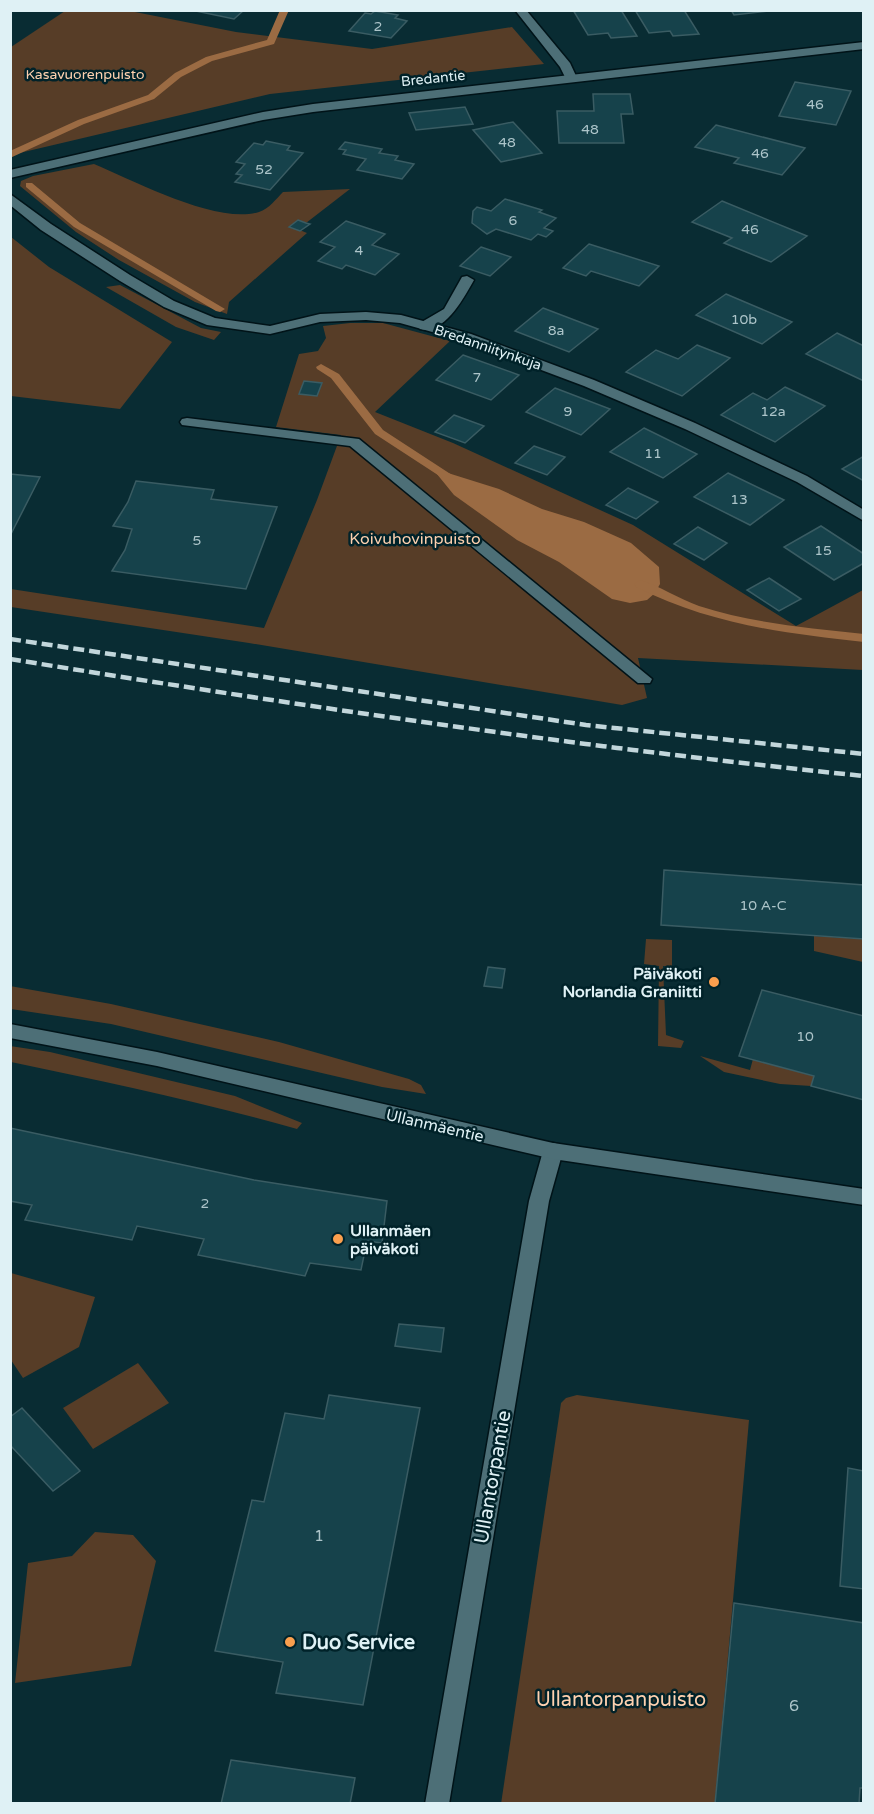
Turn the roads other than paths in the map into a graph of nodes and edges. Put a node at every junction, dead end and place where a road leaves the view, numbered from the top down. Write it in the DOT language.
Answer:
graph roads {
  1 [pos="520,10"];
  2 [pos="864,45"];
  3 [pos="572,78"];
  4 [pos="10,174"];
  5 [pos="10,198"];
  6 [pos="467,280"];
  7 [pos="425,326"];
  8 [pos="187,422"];
  9 [pos="864,517"];
  10 [pos="644,679"];
  11 [pos="10,1031"];
  12 [pos="553,1151"];
  13 [pos="864,1197"];
  14 [pos="437,1803"];
  1 -- 3 [label="street"];
  2 -- 3 [label="street, Bredantie"];
  3 -- 4 [label="street, Bredantie"];
  5 -- 7 [label="street, Bredanniitynkuja"];
  6 -- 7 [label="street"];
  7 -- 9 [label="street, Bredanniitynkuja"];
  8 -- 10 [label="street"];
  11 -- 12 [label="street, Ullanmäentie"];
  12 -- 13 [label="street, Ullanmäentie"];
  12 -- 14 [label="street, Ullantorpantie"];
}
